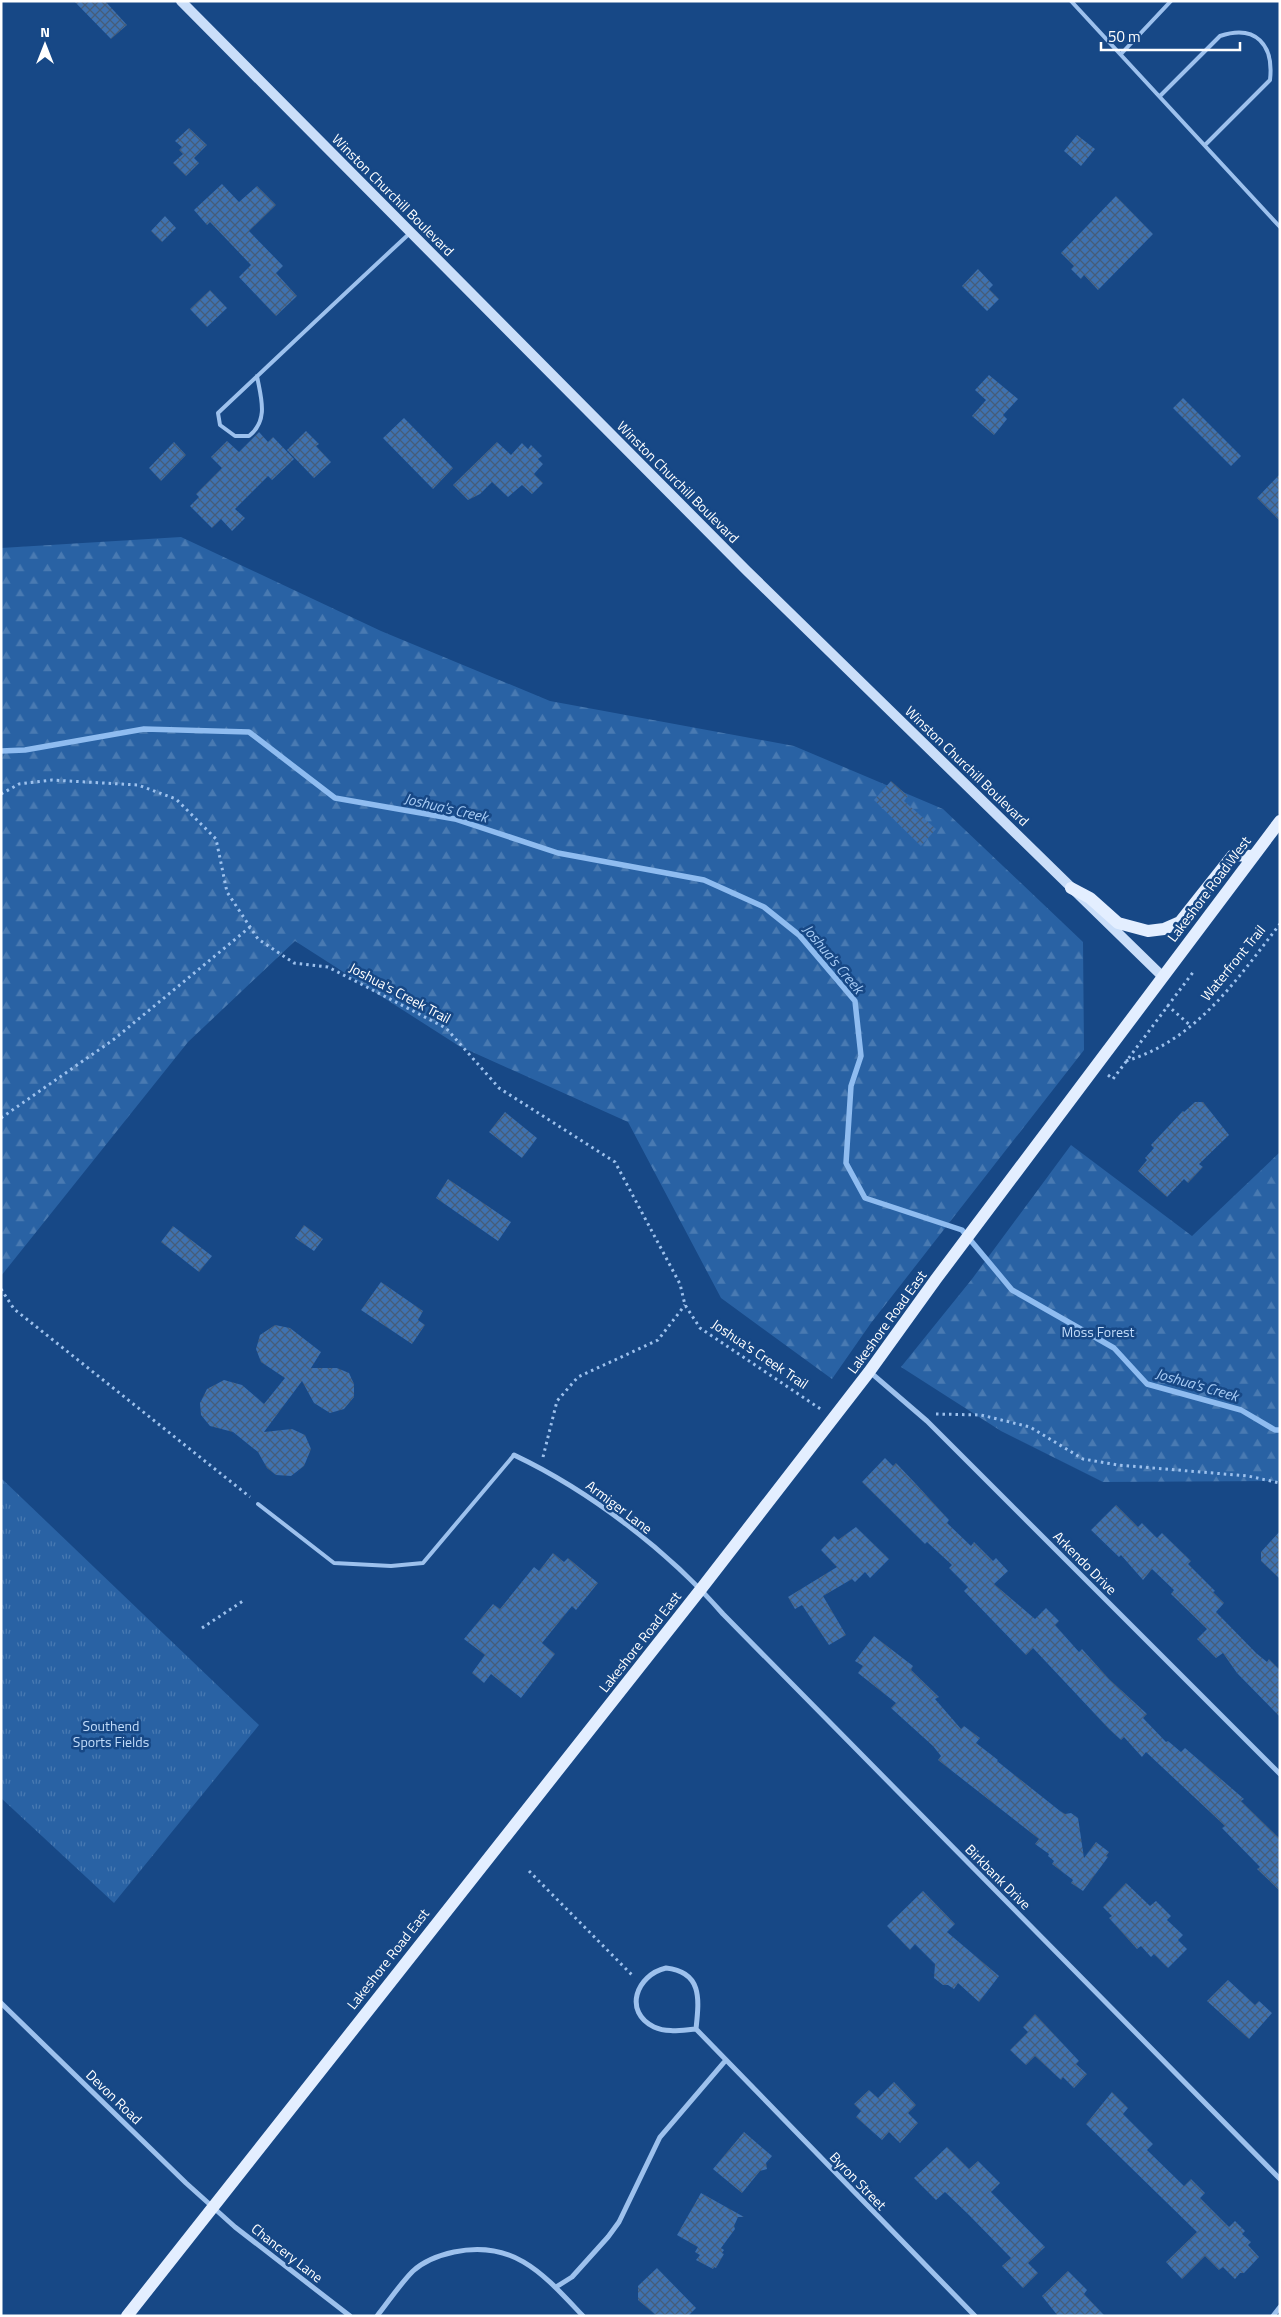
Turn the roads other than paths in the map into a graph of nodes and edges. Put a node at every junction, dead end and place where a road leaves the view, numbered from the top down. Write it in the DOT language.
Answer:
graph roads {
  1 [pos="181,1"];
  2 [pos="1072,1"];
  3 [pos="1171,1"];
  4 [pos="1121,54"];
  5 [pos="1160,96"];
  6 [pos="1205,145"];
  7 [pos="1280,227"];
  8 [pos="411,232"];
  9 [pos="257,376"];
  10 [pos="1280,821"];
  11 [pos="1252,856"];
  12 [pos="1071,888"];
  13 [pos="1162,976"];
  14 [pos="869,1372"];
  15 [pos="514,1455"];
  16 [pos="258,1504"];
  17 [pos="701,1589"];
  18 [pos="1280,1774"];
  19 [pos="1,2003"];
  20 [pos="696,2029"];
  21 [pos="725,2061"];
  22 [pos="1280,2179"];
  23 [pos="213,2206"];
  24 [pos="556,2287"];
  25 [pos="1280,2307"];
  26 [pos="127,2316"];
  27 [pos="350,2316"];
  28 [pos="377,2316"];
  29 [pos="583,2316"];
  30 [pos="975,2316"];
  31 [pos="1273,2316"];
  1 -- 8 [label="main road, Winston Churchill Boulevard"];
  2 -- 4 [label="lane"];
  3 -- 4 [label="lane"];
  4 -- 5 [label="lane"];
  5 -- 6 [label="lane"];
  5 -- 6 [label="lane"];
  6 -- 7 [label="lane"];
  8 -- 9 [label="lane"];
  8 -- 12 [label="main road, Winston Churchill Boulevard"];
  9 -- 9 [label="lane"];
  10 -- 11 [label="main road, Lakeshore Road West"];
  11 -- 12 [label="main road"];
  11 -- 13 [label="main road, Lakeshore Road West"];
  12 -- 13 [label="main road, Winston Churchill Boulevard"];
  13 -- 14 [label="main road, Lakeshore Road East"];
  14 -- 17 [label="main road, Lakeshore Road East"];
  14 -- 18 [label="street, Arkendo Drive"];
  15 -- 16 [label="lane"];
  15 -- 17 [label="street, Armiger Lane"];
  17 -- 22 [label="street, Birkbank Drive"];
  17 -- 23 [label="main road, Lakeshore Road East"];
  19 -- 23 [label="street, Devon Road"];
  20 -- 20 [label="street"];
  20 -- 21 [label="street, Byron Street"];
  21 -- 24 [label="street"];
  21 -- 30 [label="street, Byron Street"];
  23 -- 26 [label="main road, Lakeshore Road East"];
  23 -- 27 [label="street, Chancery Lane"];
  24 -- 28 [label="street"];
  24 -- 29 [label="street"];
  25 -- 31 [label="street"];
}
